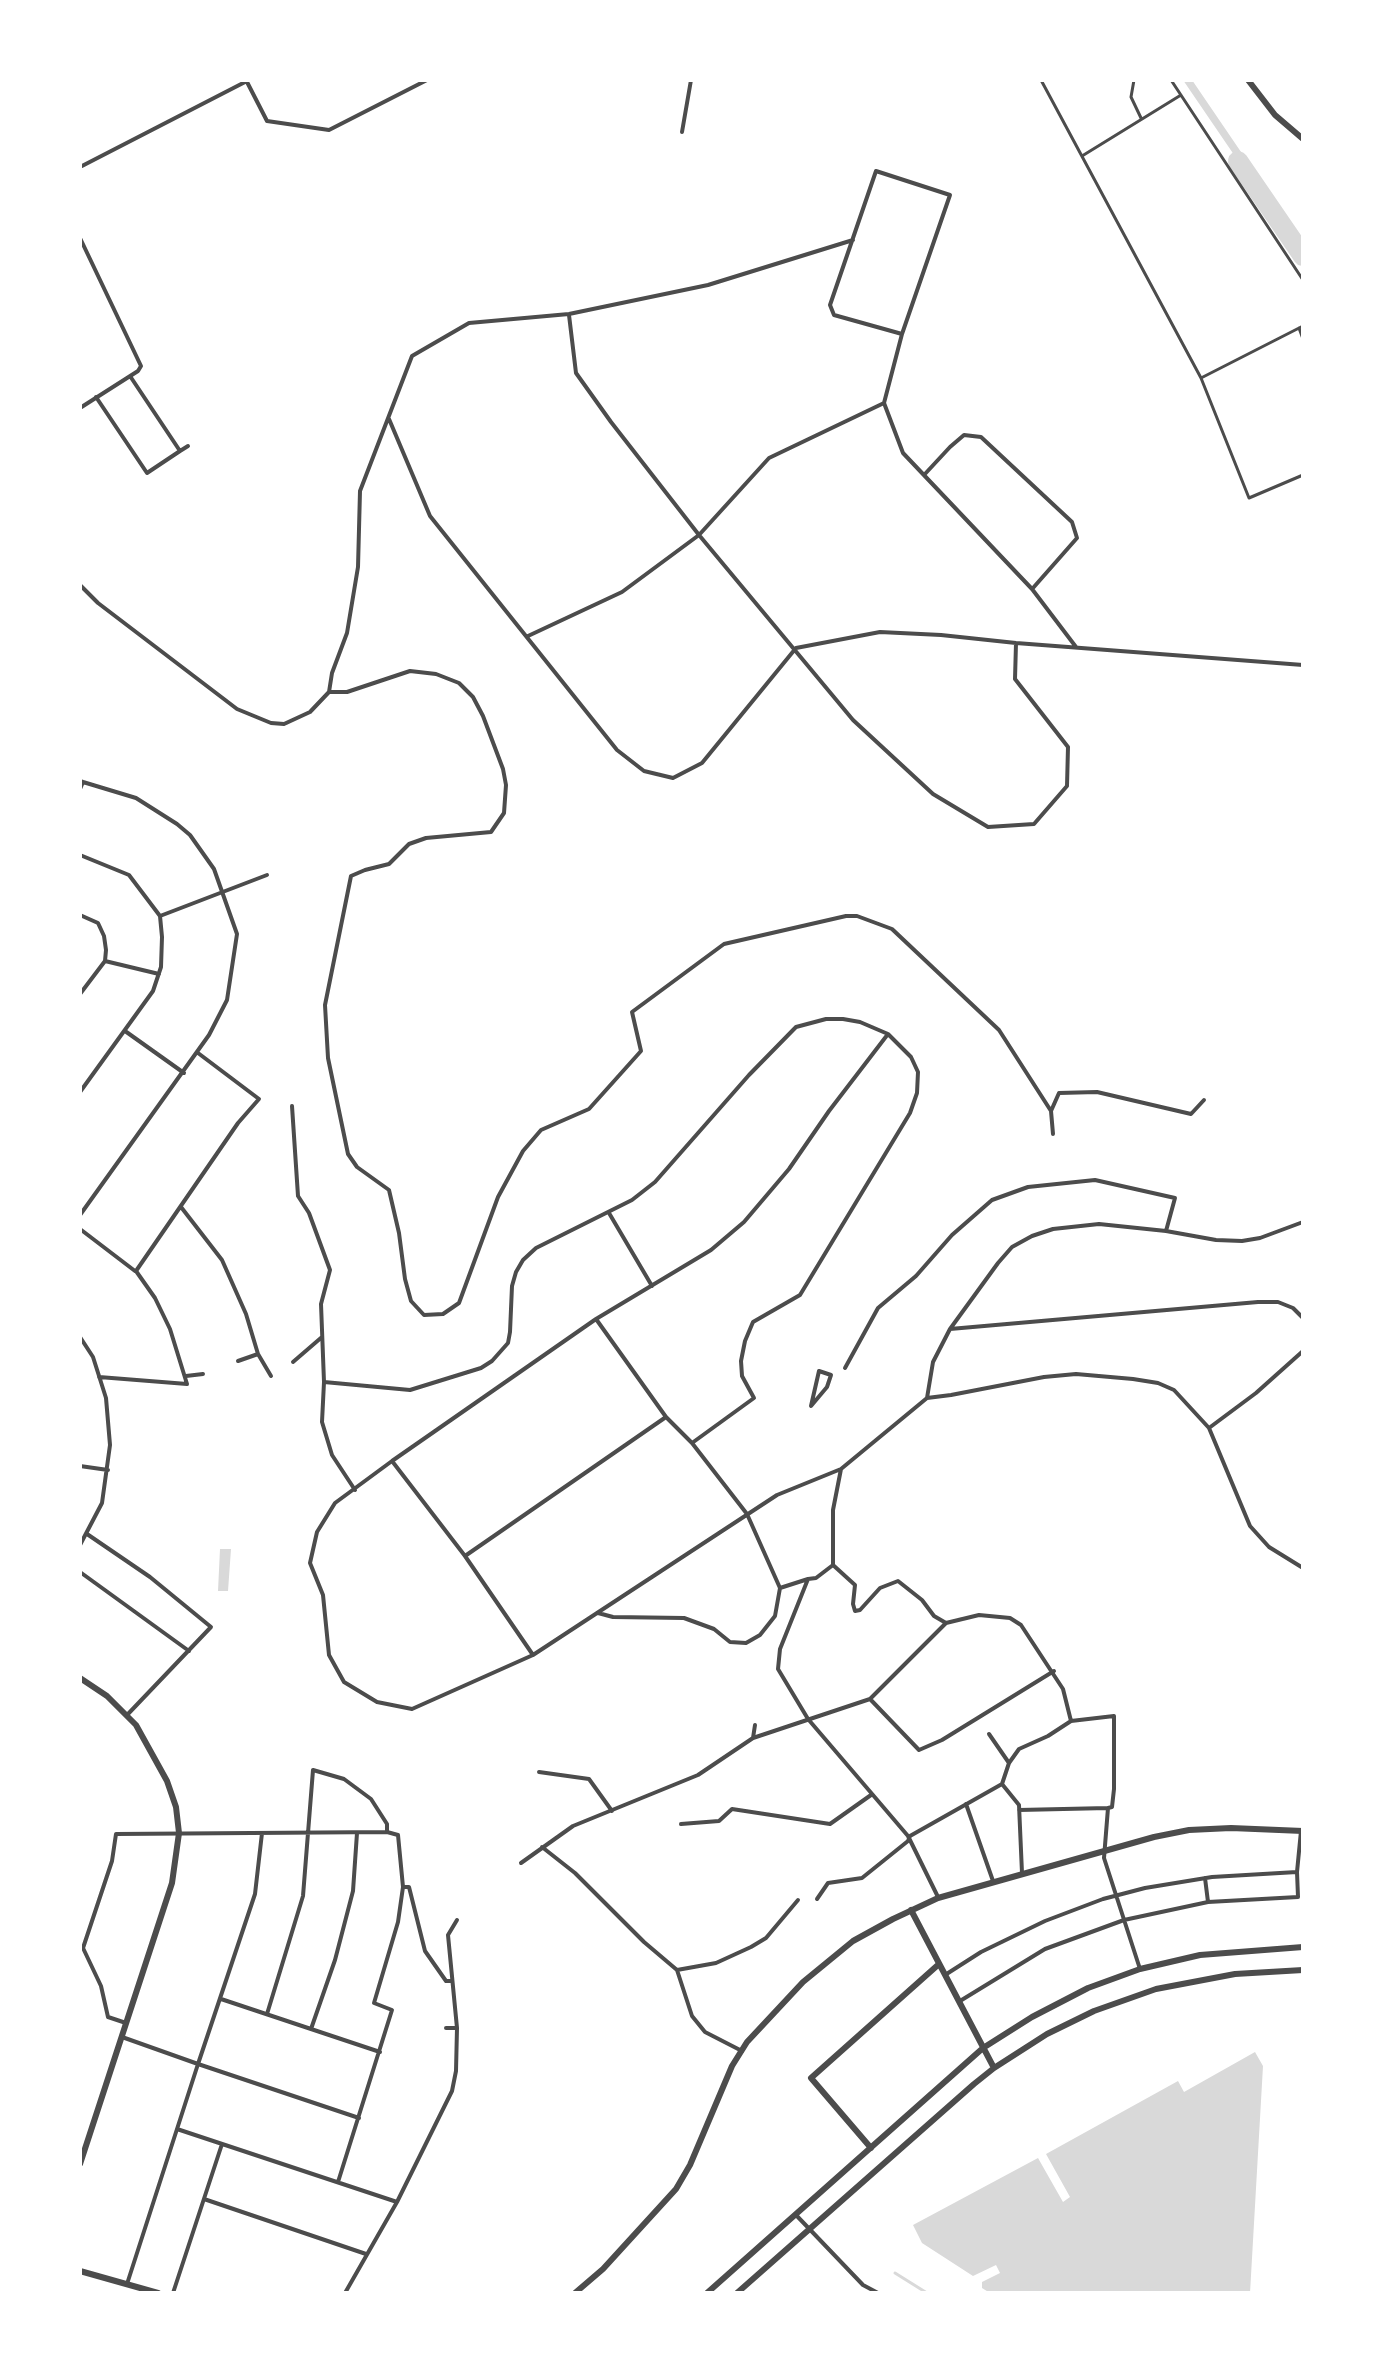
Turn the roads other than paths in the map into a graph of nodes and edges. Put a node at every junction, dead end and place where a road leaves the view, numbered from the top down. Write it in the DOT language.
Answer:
graph roads {
  1 [pos="247,80"];
  2 [pos="427,80"];
  3 [pos="691,80"];
  4 [pos="1041,80"];
  5 [pos="1134,80"];
  6 [pos="1171,80"];
  7 [pos="1248,80"];
  8 [pos="1181,95"];
  9 [pos="1141,118"];
  10 [pos="682,132"];
  11 [pos="1303,139"];
  12 [pos="1080,156"];
  13 [pos="80,167"];
  14 [pos="80,238"];
  15 [pos="853,240"];
  16 [pos="1303,280"];
  17 [pos="569,314"];
  18 [pos="1301,327"];
  19 [pos="902,334"];
  20 [pos="1303,339"];
  21 [pos="130,376"];
  22 [pos="1201,378"];
  23 [pos="96,397"];
  24 [pos="884,403"];
  25 [pos="80,408"];
  26 [pos="389,419"];
  27 [pos="188,446"];
  28 [pos="180,451"];
  29 [pos="924,475"];
  30 [pos="1303,475"];
  31 [pos="699,535"];
  32 [pos="80,585"];
  33 [pos="1032,589"];
  34 [pos="528,636"];
  35 [pos="1016,643"];
  36 [pos="1076,647"];
  37 [pos="796,648"];
  38 [pos="1303,665"];
  39 [pos="329,692"];
  40 [pos="82,781"];
  41 [pos="80,789"];
  42 [pos="80,855"];
  43 [pos="267,875"];
  44 [pos="223,891"];
  45 [pos="80,915"];
  46 [pos="160,916"];
  47 [pos="105,961"];
  48 [pos="159,974"];
  49 [pos="80,994"];
  50 [pos="125,1031"];
  51 [pos="888,1034"];
  52 [pos="198,1053"];
  53 [pos="184,1073"];
  54 [pos="80,1092"];
  55 [pos="1204,1100"];
  56 [pos="292,1106"];
  57 [pos="1051,1111"];
  58 [pos="1053,1134"];
  59 [pos="180,1206"];
  60 [pos="609,1213"];
  61 [pos="80,1215"];
  62 [pos="1303,1222"];
  63 [pos="80,1229"];
  64 [pos="1166,1231"];
  65 [pos="136,1271"];
  66 [pos="652,1286"];
  67 [pos="1303,1318"];
  68 [pos="596,1319"];
  69 [pos="950,1329"];
  70 [pos="323,1336"];
  71 [pos="80,1337"];
  72 [pos="1303,1351"];
  73 [pos="258,1354"];
  74 [pos="238,1361"];
  75 [pos="293,1362"];
  76 [pos="845,1368"];
  77 [pos="203,1374"];
  78 [pos="185,1376"];
  79 [pos="271,1376"];
  80 [pos="99,1377"];
  81 [pos="324,1382"];
  82 [pos="927,1398"];
  83 [pos="811,1406"];
  84 [pos="666,1417"];
  85 [pos="1209,1428"];
  86 [pos="692,1443"];
  87 [pos="392,1461"];
  88 [pos="80,1466"];
  89 [pos="841,1469"];
  90 [pos="108,1470"];
  91 [pos="355,1490"];
  92 [pos="747,1514"];
  93 [pos="87,1534"];
  94 [pos="80,1545"];
  95 [pos="465,1556"];
  96 [pos="833,1565"];
  97 [pos="1303,1568"];
  98 [pos="80,1572"];
  99 [pos="808,1579"];
  100 [pos="780,1588"];
  101 [pos="596,1612"];
  102 [pos="946,1623"];
  103 [pos="189,1651"];
  104 [pos="533,1655"];
  105 [pos="1054,1671"];
  106 [pos="80,1678"];
  107 [pos="870,1699"];
  108 [pos="128,1714"];
  109 [pos="808,1719"];
  110 [pos="1071,1721"];
  111 [pos="755,1725"];
  112 [pos="989,1734"];
  113 [pos="753,1738"];
  114 [pos="1009,1763"];
  115 [pos="539,1772"];
  116 [pos="1002,1784"];
  117 [pos="871,1795"];
  118 [pos="966,1804"];
  119 [pos="1108,1808"];
  120 [pos="1019,1810"];
  121 [pos="612,1811"];
  122 [pos="681,1824"];
  123 [pos="1302,1831"];
  124 [pos="387,1832"];
  125 [pos="179,1833"];
  126 [pos="262,1833"];
  127 [pos="310,1833"];
  128 [pos="357,1833"];
  129 [pos="908,1841"];
  130 [pos="542,1847"];
  131 [pos="1104,1851"];
  132 [pos="521,1863"];
  133 [pos="1297,1872"];
  134 [pos="1022,1873"];
  135 [pos="1205,1878"];
  136 [pos="993,1883"];
  137 [pos="403,1887"];
  138 [pos="1117,1895"];
  139 [pos="938,1898"];
  140 [pos="817,1899"];
  141 [pos="798,1900"];
  142 [pos="1208,1902"];
  143 [pos="911,1910"];
  144 [pos="457,1920"];
  145 [pos="1124,1920"];
  146 [pos="1303,1947"];
  147 [pos="939,1964"];
  148 [pos="1140,1969"];
  149 [pos="677,1970"];
  150 [pos="1303,1970"];
  151 [pos="945,1975"];
  152 [pos="450,1981"];
  153 [pos="221,1999"];
  154 [pos="959,2002"];
  155 [pos="267,2014"];
  156 [pos="126,2023"];
  157 [pos="446,2028"];
  158 [pos="457,2028"];
  159 [pos="311,2029"];
  160 [pos="122,2037"];
  161 [pos="983,2048"];
  162 [pos="742,2051"];
  163 [pos="380,2052"];
  164 [pos="198,2064"];
  165 [pos="994,2068"];
  166 [pos="359,2118"];
  167 [pos="177,2129"];
  168 [pos="222,2144"];
  169 [pos="871,2148"];
  170 [pos="80,2164"];
  171 [pos="338,2182"];
  172 [pos="204,2199"];
  173 [pos="397,2202"];
  174 [pos="796,2215"];
  175 [pos="809,2229"];
  176 [pos="366,2254"];
  177 [pos="80,2271"];
  178 [pos="127,2284"];
  179 [pos="158,2293"];
  180 [pos="173,2293"];
  181 [pos="345,2293"];
  182 [pos="575,2293"];
  183 [pos="707,2293"];
  184 [pos="737,2293"];
  185 [pos="878,2293"];
  1 -- 2 [label="street"];
  1 -- 13 [label="street"];
  3 -- 10 [label="street"];
  4 -- 12 [label="street"];
  5 -- 9 [label="street"];
  6 -- 8 [label="street"];
  7 -- 11 [label="street"];
  8 -- 9 [label="street"];
  8 -- 16 [label="street"];
  9 -- 12 [label="street"];
  12 -- 22 [label="street"];
  14 -- 21 [label="street"];
  15 -- 17 [label="street"];
  15 -- 19 [label="street"];
  15 -- 19 [label="street"];
  17 -- 26 [label="street"];
  17 -- 31 [label="street"];
  18 -- 20 [label="street"];
  18 -- 22 [label="street"];
  19 -- 24 [label="street"];
  21 -- 23 [label="street"];
  21 -- 28 [label="street"];
  22 -- 30 [label="street"];
  23 -- 25 [label="street"];
  23 -- 28 [label="street"];
  24 -- 29 [label="street"];
  24 -- 31 [label="street"];
  26 -- 34 [label="street"];
  26 -- 39 [label="street"];
  27 -- 28 [label="street"];
  29 -- 33 [label="street"];
  29 -- 33 [label="street"];
  31 -- 34 [label="street"];
  31 -- 37 [label="street"];
  32 -- 39 [label="street"];
  33 -- 36 [label="street"];
  34 -- 37 [label="street"];
  35 -- 36 [label="street"];
  35 -- 37 [label="street"];
  35 -- 37 [label="street"];
  36 -- 38 [label="street"];
  39 -- 57 [label="street"];
  40 -- 41 [label="street"];
  40 -- 44 [label="street"];
  42 -- 46 [label="street"];
  43 -- 44 [label="street"];
  44 -- 46 [label="street"];
  44 -- 52 [label="street"];
  45 -- 47 [label="street"];
  46 -- 48 [label="street"];
  47 -- 48 [label="street"];
  47 -- 49 [label="street"];
  48 -- 50 [label="street"];
  50 -- 53 [label="street"];
  50 -- 54 [label="street"];
  51 -- 60 [label="street"];
  51 -- 66 [label="street"];
  51 -- 86 [label="street"];
  52 -- 53 [label="street"];
  52 -- 59 [label="street"];
  53 -- 61 [label="street"];
  55 -- 57 [label="street"];
  56 -- 70 [label="street"];
  57 -- 58 [label="street"];
  59 -- 65 [label="street"];
  59 -- 73 [label="street"];
  60 -- 66 [label="street"];
  60 -- 81 [label="street"];
  62 -- 64 [label="street"];
  63 -- 65 [label="street"];
  64 -- 69 [label="street"];
  64 -- 76 [label="street"];
  65 -- 78 [label="street"];
  66 -- 68 [label="street"];
  67 -- 69 [label="street"];
  68 -- 84 [label="street"];
  68 -- 87 [label="street"];
  69 -- 82 [label="street"];
  70 -- 75 [label="street"];
  70 -- 81 [label="street"];
  71 -- 80 [label="street"];
  72 -- 85 [label="street"];
  73 -- 74 [label="street"];
  73 -- 79 [label="street"];
  77 -- 78 [label="street"];
  78 -- 80 [label="street"];
  80 -- 90 [label="street"];
  81 -- 91 [label="street"];
  82 -- 85 [label="street"];
  82 -- 89 [label="street"];
  83 -- 83 [label="street"];
  84 -- 86 [label="street"];
  84 -- 95 [label="street"];
  85 -- 97 [label="street"];
  86 -- 92 [label="street"];
  87 -- 91 [label="street"];
  87 -- 95 [label="street"];
  88 -- 90 [label="street"];
  89 -- 92 [label="street"];
  89 -- 96 [label="street"];
  90 -- 93 [label="street"];
  91 -- 104 [label="street"];
  92 -- 100 [label="street"];
  92 -- 101 [label="street"];
  93 -- 94 [label="street"];
  93 -- 103 [label="street"];
  95 -- 104 [label="street"];
  96 -- 99 [label="street"];
  96 -- 102 [label="street"];
  98 -- 103 [label="street"];
  99 -- 100 [label="street"];
  99 -- 109 [label="street"];
  100 -- 101 [label="street"];
  101 -- 104 [label="street"];
  102 -- 105 [label="street"];
  102 -- 107 [label="street"];
  103 -- 108 [label="street"];
  105 -- 107 [label="street"];
  105 -- 110 [label="street"];
  106 -- 108 [label="street"];
  107 -- 109 [label="street"];
  108 -- 125 [label="street"];
  109 -- 113 [label="street"];
  109 -- 117 [label="street"];
  110 -- 114 [label="street"];
  110 -- 119 [label="street"];
  111 -- 113 [label="street"];
  112 -- 114 [label="street"];
  113 -- 121 [label="street"];
  114 -- 116 [label="street"];
  115 -- 121 [label="street"];
  116 -- 118 [label="street"];
  116 -- 120 [label="street"];
  117 -- 122 [label="street"];
  117 -- 129 [label="street"];
  118 -- 129 [label="street"];
  118 -- 136 [label="street"];
  119 -- 120 [label="street"];
  119 -- 131 [label="street"];
  120 -- 134 [label="street"];
  121 -- 130 [label="street"];
  123 -- 131 [label="street"];
  123 -- 133 [label="street"];
  124 -- 127 [label="street"];
  124 -- 128 [label="street"];
  124 -- 137 [label="street"];
  125 -- 126 [label="street"];
  125 -- 156 [label="street"];
  125 -- 156 [label="street"];
  126 -- 127 [label="street"];
  126 -- 153 [label="street"];
  127 -- 128 [label="street"];
  127 -- 155 [label="street"];
  128 -- 159 [label="street"];
  129 -- 139 [label="street"];
  129 -- 140 [label="street"];
  130 -- 132 [label="street"];
  130 -- 149 [label="street"];
  131 -- 134 [label="street"];
  131 -- 138 [label="street"];
  133 -- 135 [label="street"];
  133 -- 142 [label="street"];
  134 -- 136 [label="street"];
  135 -- 138 [label="street"];
  135 -- 142 [label="street"];
  136 -- 139 [label="street"];
  137 -- 152 [label="street"];
  137 -- 163 [label="street"];
  138 -- 145 [label="street"];
  138 -- 151 [label="street"];
  139 -- 143 [label="street"];
  141 -- 149 [label="street"];
  142 -- 145 [label="street"];
  143 -- 147 [label="street"];
  143 -- 162 [label="street"];
  144 -- 152 [label="street"];
  145 -- 148 [label="street"];
  145 -- 154 [label="street"];
  146 -- 148 [label="street"];
  147 -- 151 [label="street"];
  147 -- 169 [label="street"];
  148 -- 161 [label="street"];
  149 -- 162 [label="street"];
  150 -- 165 [label="street"];
  151 -- 154 [label="street"];
  152 -- 158 [label="street"];
  153 -- 155 [label="street"];
  153 -- 164 [label="street"];
  154 -- 161 [label="street"];
  155 -- 159 [label="street"];
  156 -- 160 [label="street"];
  157 -- 158 [label="street"];
  158 -- 173 [label="street"];
  159 -- 163 [label="street"];
  160 -- 164 [label="street"];
  160 -- 170 [label="street"];
  161 -- 165 [label="street"];
  161 -- 169 [label="street"];
  162 -- 182 [label="street"];
  163 -- 166 [label="street"];
  164 -- 166 [label="street"];
  164 -- 167 [label="street"];
  165 -- 175 [label="street"];
  166 -- 171 [label="street"];
  167 -- 168 [label="street"];
  167 -- 178 [label="street"];
  168 -- 171 [label="street"];
  168 -- 172 [label="street"];
  169 -- 174 [label="street"];
  171 -- 173 [label="street"];
  172 -- 176 [label="street"];
  172 -- 180 [label="street"];
  173 -- 176 [label="street"];
  174 -- 175 [label="street"];
  174 -- 183 [label="street"];
  175 -- 184 [label="street"];
  175 -- 185 [label="street"];
  176 -- 181 [label="street"];
  177 -- 178 [label="street"];
  178 -- 179 [label="street"];
}
